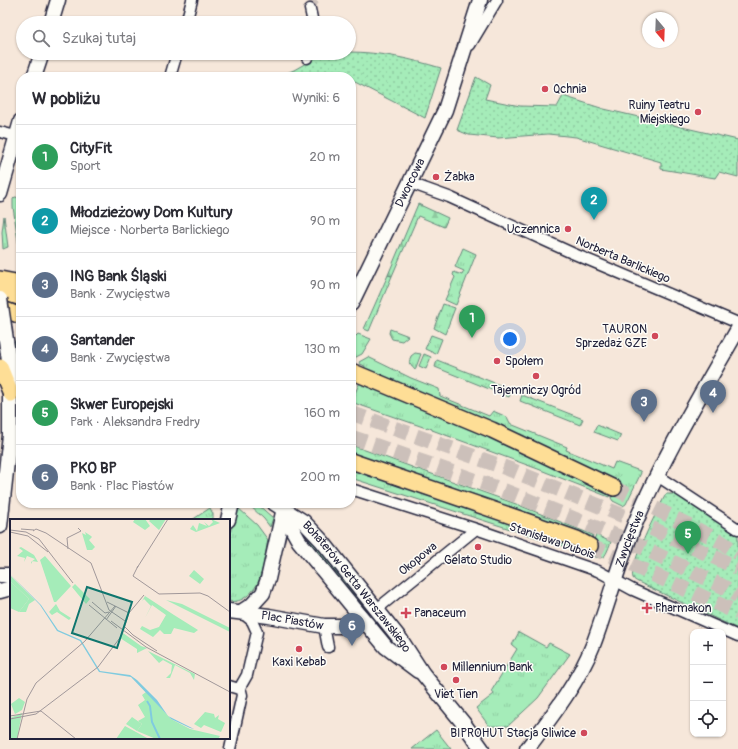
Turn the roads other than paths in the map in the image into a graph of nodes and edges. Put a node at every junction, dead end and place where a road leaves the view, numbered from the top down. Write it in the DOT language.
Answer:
graph roads {
  1 [pos="58,0"];
  2 [pos="192,0"];
  3 [pos="480,0"];
  4 [pos="496,0"];
  5 [pos="310,10"];
  6 [pos="53,16"];
  7 [pos="188,16"];
  8 [pos="311,16"];
  9 [pos="462,59"];
  10 [pos="40,60"];
  11 [pos="175,60"];
  12 [pos="36,72"];
  13 [pos="171,72"];
  14 [pos="0,132"];
  15 [pos="16,136"];
  16 [pos="410,182"];
  17 [pos="0,194"];
  18 [pos="0,279"];
  19 [pos="16,282"];
  20 [pos="0,291"];
  21 [pos="356,294"];
  22 [pos="16,296"];
  23 [pos="0,299"];
  24 [pos="0,308"];
  25 [pos="16,314"];
  26 [pos="738,323"];
  27 [pos="738,329"];
  28 [pos="0,367"];
  29 [pos="356,373"];
  30 [pos="11,394"];
  31 [pos="10,435"];
  32 [pos="356,463"];
  33 [pos="656,475"];
  34 [pos="614,488"];
  35 [pos="356,491"];
  36 [pos="224,508"];
  37 [pos="231,508"];
  38 [pos="280,508"];
  39 [pos="282,508"];
  40 [pos="285,508"];
  41 [pos="227,519"];
  42 [pos="227,519"];
  43 [pos="0,526"];
  44 [pos="476,529"];
  45 [pos="738,529"];
  46 [pos="590,546"];
  47 [pos="10,574"];
  48 [pos="0,575"];
  49 [pos="614,579"];
  50 [pos="10,588"];
  51 [pos="0,591"];
  52 [pos="377,609"];
  53 [pos="235,612"];
  54 [pos="367,624"];
  55 [pos="324,626"];
  56 [pos="738,636"];
  57 [pos="328,647"];
  58 [pos="423,674"];
  59 [pos="234,687"];
  60 [pos="230,749"];
  61 [pos="482,749"];
  62 [pos="527,749"];
  1 -- 6 [label="main road"];
  2 -- 7 [label="street"];
  3 -- 9 [label="main road, Dworcowa"];
  4 -- 9 [label="street, Dworcowa"];
  5 -- 8 [label="street"];
  9 -- 16 [label="main road, Dworcowa"];
  10 -- 12 [label="main road"];
  11 -- 13 [label="street"];
  14 -- 15 [label="street"];
  15 -- 17 [label="main road"];
  16 -- 21 [label="main road, Dworcowa"];
  16 -- 26 [label="street, Norberta Barlickiego"];
  18 -- 19 [label="main road"];
  20 -- 22 [label="main road"];
  23 -- 30 [label="main road, bridge"];
  24 -- 25 [label="main road"];
  27 -- 33 [label="main road, Zwycięstwa"];
  28 -- 30 [label="main road"];
  29 -- 34 [label="main road"];
  30 -- 31 [label="main road"];
  31 -- 43 [label="main road"];
  32 -- 46 [label="main road"];
  33 -- 45 [label="street"];
  33 -- 49 [label="main road, Zwycięstwa"];
  35 -- 44 [label="street, Stanisława Dubois"];
  36 -- 41 [label="main road"];
  37 -- 42 [label="main road"];
  38 -- 53 [label="main road, Plac Piastów"];
  39 -- 54 [label="main road, Bohaterów Getta Warszawskiego"];
  40 -- 52 [label="main road, Bohaterów Getta Warszawskiego"];
  44 -- 49 [label="street, Stanisława Dubois"];
  44 -- 52 [label="street, Okopowa"];
  47 -- 48 [label="main road"];
  49 -- 56 [label="street, Stanisława Dubois"];
  49 -- 62 [label="main road, Zwycięstwa"];
  50 -- 51 [label="main road"];
  52 -- 58 [label="main road, Bohaterów Getta Warszawskiego"];
  53 -- 55 [label="main road, Plac Piastów"];
  53 -- 59 [label="street"];
  54 -- 55 [label="main road, Plac Piastów"];
  54 -- 58 [label="main road, Bohaterów Getta Warszawskiego"];
  55 -- 57 [label="street"];
  58 -- 61 [label="main road, Bohaterów Getta Warszawskiego"];
  59 -- 60 [label="street"];
}
